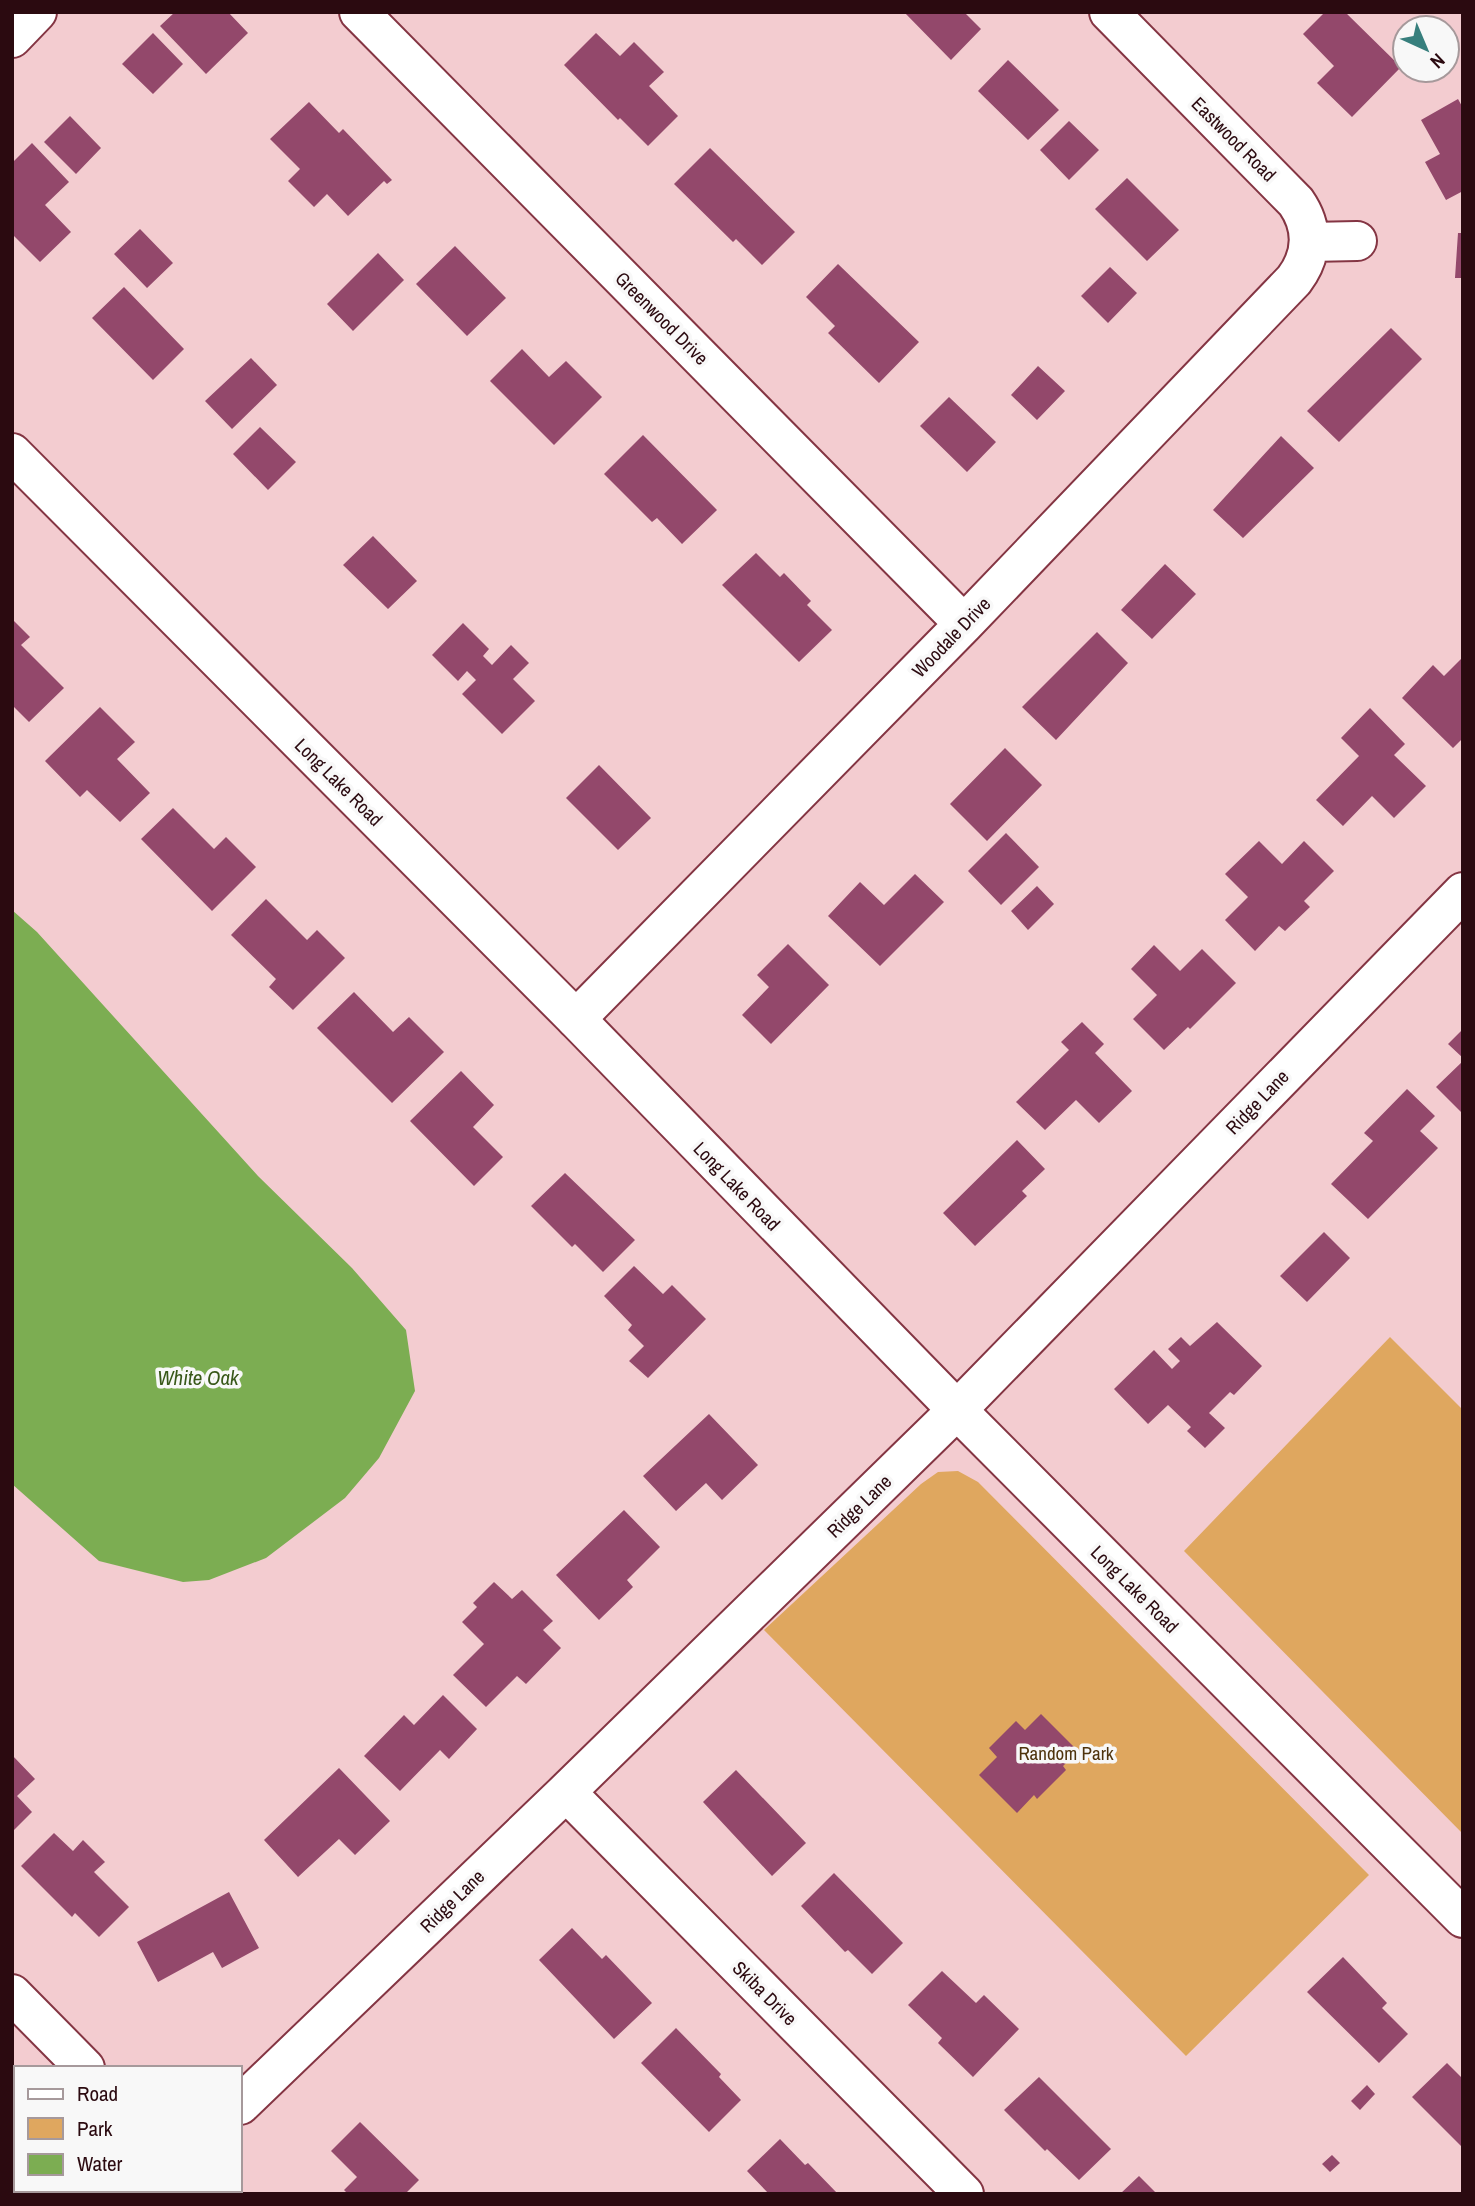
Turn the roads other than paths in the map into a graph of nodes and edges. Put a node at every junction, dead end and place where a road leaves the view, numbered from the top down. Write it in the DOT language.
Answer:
graph roads {
  1 [pos="37,12"];
  2 [pos="359,12"];
  3 [pos="1109,12"];
  4 [pos="12,38"];
  5 [pos="1357,241"];
  6 [pos="1310,242"];
  7 [pos="12,453"];
  8 [pos="964,624"];
  9 [pos="1463,892"];
  10 [pos="576,1020"];
  11 [pos="957,1410"];
  12 [pos="566,1792"];
  13 [pos="1463,1917"];
  14 [pos="12,1994"];
  15 [pos="83,2066"];
  16 [pos="242,2103"];
  17 [pos="964,2194"];
  1 -- 4 [label="street"];
  2 -- 8 [label="street, Greenwood Drive"];
  3 -- 6 [label="street, Eastwood Road"];
  5 -- 6 [label="street"];
  6 -- 8 [label="street, Woodale Drive"];
  7 -- 10 [label="street, Long Lake Road"];
  8 -- 10 [label="street, Woodale Drive"];
  9 -- 11 [label="street, Ridge Lane"];
  10 -- 11 [label="street, Long Lake Road"];
  11 -- 12 [label="street, Ridge Lane"];
  11 -- 13 [label="street, Long Lake Road"];
  12 -- 16 [label="street, Ridge Lane"];
  12 -- 17 [label="street, Skiba Drive"];
  14 -- 15 [label="street"];
}
